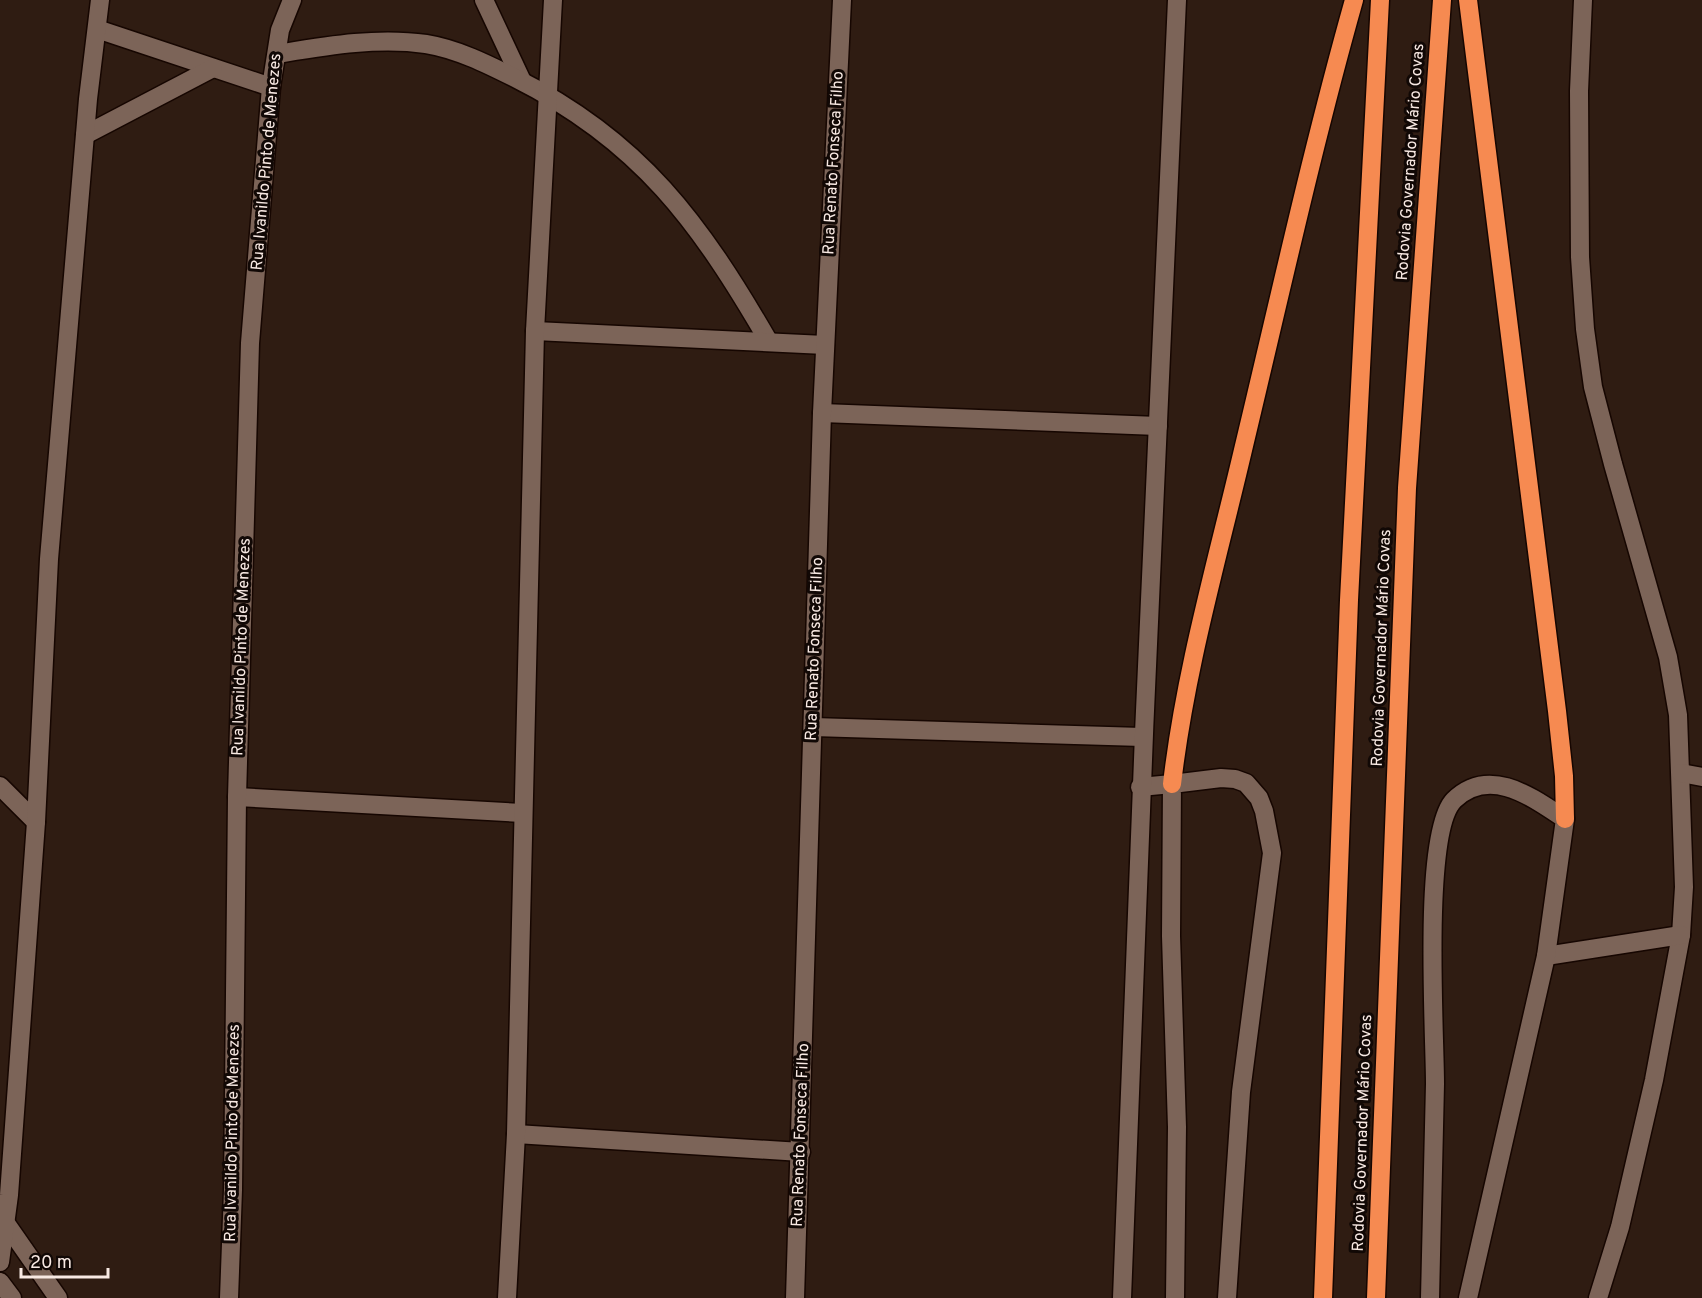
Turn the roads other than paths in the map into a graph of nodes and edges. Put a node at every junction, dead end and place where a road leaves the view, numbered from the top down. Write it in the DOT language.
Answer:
graph roads {
  1 [pos="100,0"];
  2 [pos="292,0"];
  3 [pos="484,0"];
  4 [pos="553,0"];
  5 [pos="842,0"];
  6 [pos="1177,0"];
  7 [pos="1354,0"];
  8 [pos="1380,0"];
  9 [pos="1442,0"];
  10 [pos="1468,0"];
  11 [pos="1583,0"];
  12 [pos="97,29"];
  13 [pos="276,54"];
  14 [pos="213,68"];
  15 [pos="522,81"];
  16 [pos="271,87"];
  17 [pos="547,94"];
  18 [pos="85,135"];
  19 [pos="535,331"];
  20 [pos="769,342"];
  21 [pos="825,345"];
  22 [pos="822,413"];
  23 [pos="1158,426"];
  24 [pos="813,727"];
  25 [pos="1142,737"];
  26 [pos="1682,773"];
  27 [pos="1702,777"];
  28 [pos="1172,784"];
  29 [pos="0,786"];
  30 [pos="1140,787"];
  31 [pos="237,797"];
  32 [pos="522,813"];
  33 [pos="1565,819"];
  34 [pos="36,822"];
  35 [pos="1681,935"];
  36 [pos="1546,956"];
  37 [pos="516,1134"];
  38 [pos="801,1152"];
  39 [pos="5,1222"];
  40 [pos="0,1262"];
  41 [pos="0,1282"];
  42 [pos="12,1298"];
  43 [pos="58,1298"];
  44 [pos="229,1298"];
  45 [pos="507,1298"];
  46 [pos="795,1298"];
  47 [pos="1122,1298"];
  48 [pos="1175,1298"];
  49 [pos="1227,1298"];
  50 [pos="1323,1298"];
  51 [pos="1376,1298"];
  52 [pos="1430,1298"];
  53 [pos="1468,1298"];
  54 [pos="1598,1298"];
  1 -- 12 [label="street"];
  2 -- 13 [label="street, Rua Ivanildo Pinto de Menezes"];
  3 -- 15 [label="street"];
  4 -- 17 [label="street"];
  5 -- 21 [label="street, Rua Renato Fonseca Filho"];
  6 -- 23 [label="street"];
  7 -- 28 [label="highway"];
  8 -- 50 [label="highway, Rodovia Governador Mário Covas"];
  9 -- 51 [label="highway, Rodovia Governador Mário Covas"];
  10 -- 33 [label="highway"];
  11 -- 26 [label="street"];
  12 -- 14 [label="street"];
  12 -- 18 [label="street"];
  13 -- 15 [label="street"];
  13 -- 16 [label="street, Rua Ivanildo Pinto de Menezes"];
  14 -- 16 [label="street"];
  14 -- 18 [label="street"];
  15 -- 17 [label="street"];
  16 -- 31 [label="street, Rua Ivanildo Pinto de Menezes"];
  17 -- 19 [label="street"];
  17 -- 20 [label="street"];
  18 -- 34 [label="street"];
  19 -- 20 [label="street"];
  19 -- 32 [label="street"];
  20 -- 21 [label="street"];
  21 -- 22 [label="street, Rua Renato Fonseca Filho"];
  22 -- 23 [label="street"];
  22 -- 24 [label="street, Rua Renato Fonseca Filho"];
  23 -- 25 [label="street"];
  24 -- 25 [label="street"];
  24 -- 38 [label="street, Rua Renato Fonseca Filho"];
  25 -- 30 [label="street"];
  26 -- 27 [label="street"];
  26 -- 35 [label="street"];
  28 -- 30 [label="street"];
  28 -- 48 [label="street"];
  28 -- 49 [label="street"];
  29 -- 34 [label="street"];
  30 -- 47 [label="street"];
  31 -- 32 [label="street"];
  31 -- 44 [label="street, Rua Ivanildo Pinto de Menezes"];
  32 -- 37 [label="street"];
  33 -- 36 [label="street"];
  33 -- 52 [label="street"];
  34 -- 39 [label="street"];
  35 -- 36 [label="street"];
  35 -- 54 [label="street"];
  36 -- 53 [label="street"];
  37 -- 38 [label="street"];
  37 -- 45 [label="street"];
  38 -- 46 [label="street, Rua Renato Fonseca Filho"];
  39 -- 40 [label="street"];
  39 -- 43 [label="street"];
  41 -- 42 [label="street"];
}
